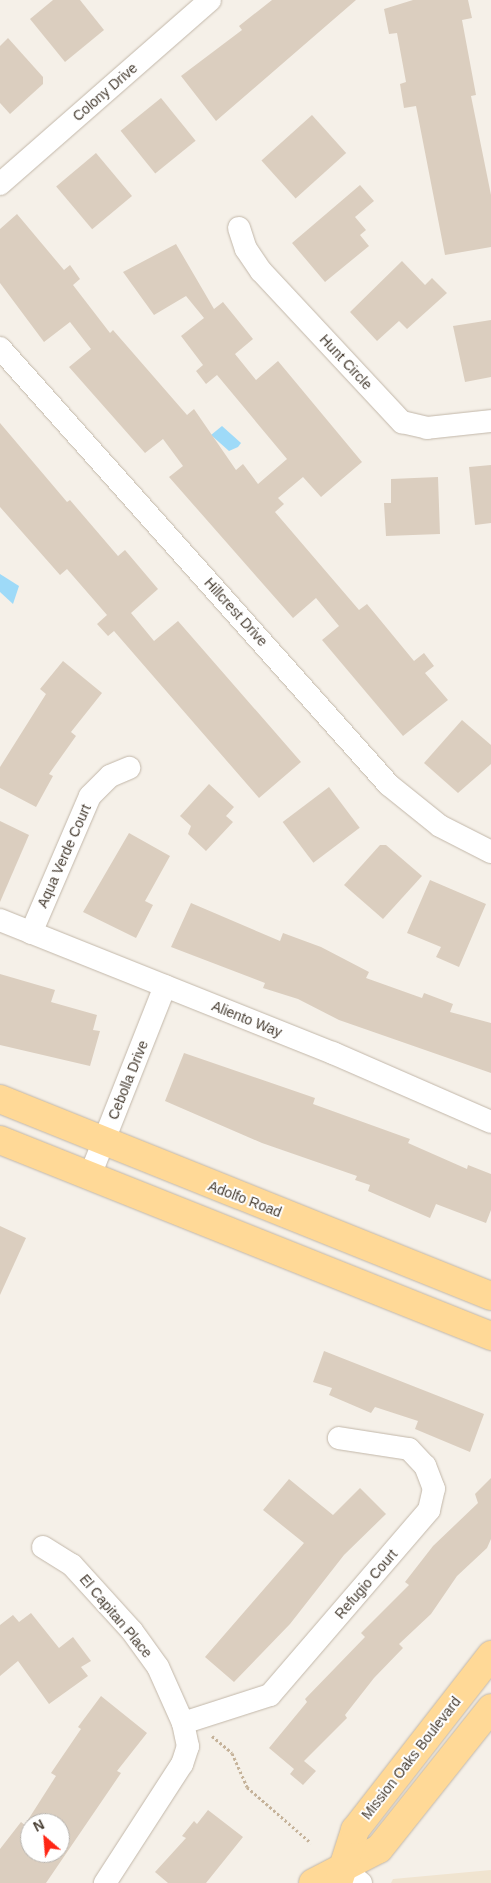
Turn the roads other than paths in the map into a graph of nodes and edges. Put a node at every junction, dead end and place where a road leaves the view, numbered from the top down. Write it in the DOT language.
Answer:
graph roads {
  1 [pos="210,0"];
  2 [pos="0,184"];
  3 [pos="239,228"];
  4 [pos="0,348"];
  5 [pos="491,421"];
  6 [pos="129,768"];
  7 [pos="491,852"];
  8 [pos="0,920"];
  9 [pos="31,933"];
  10 [pos="165,986"];
  11 [pos="0,1098"];
  12 [pos="491,1122"];
  13 [pos="0,1140"];
  14 [pos="102,1143"];
  15 [pos="91,1173"];
  16 [pos="491,1296"];
  17 [pos="491,1336"];
  18 [pos="339,1438"];
  19 [pos="43,1546"];
  20 [pos="491,1655"];
  21 [pos="491,1708"];
  22 [pos="183,1723"];
  23 [pos="339,1875"];
  24 [pos="105,1883"];
  25 [pos="313,1883"];
  26 [pos="362,1883"];
  1 -- 2 [label="street, Colony Drive"];
  3 -- 5 [label="street, Hunt Circle"];
  4 -- 7 [label="street, Hillcrest Drive"];
  6 -- 9 [label="street, Aqua Verde Court"];
  8 -- 9 [label="street, Aliento Way"];
  9 -- 10 [label="street, Aliento Way"];
  10 -- 12 [label="street, Aliento Way"];
  10 -- 14 [label="street, Cebolla Drive"];
  11 -- 14 [label="main road, Adolfo Road"];
  13 -- 15 [label="main road"];
  14 -- 15 [label="street, Cebolla Drive"];
  14 -- 16 [label="main road, Adolfo Road"];
  15 -- 17 [label="main road"];
  18 -- 22 [label="street, Refugio Court"];
  19 -- 22 [label="street, El Capitan Place"];
  20 -- 23 [label="main road, Mission Oaks Boulevard"];
  21 -- 23 [label="main road"];
  22 -- 24 [label="street, El Capitan Place"];
  23 -- 25 [label="main road"];
  23 -- 26 [label="street"];
}
